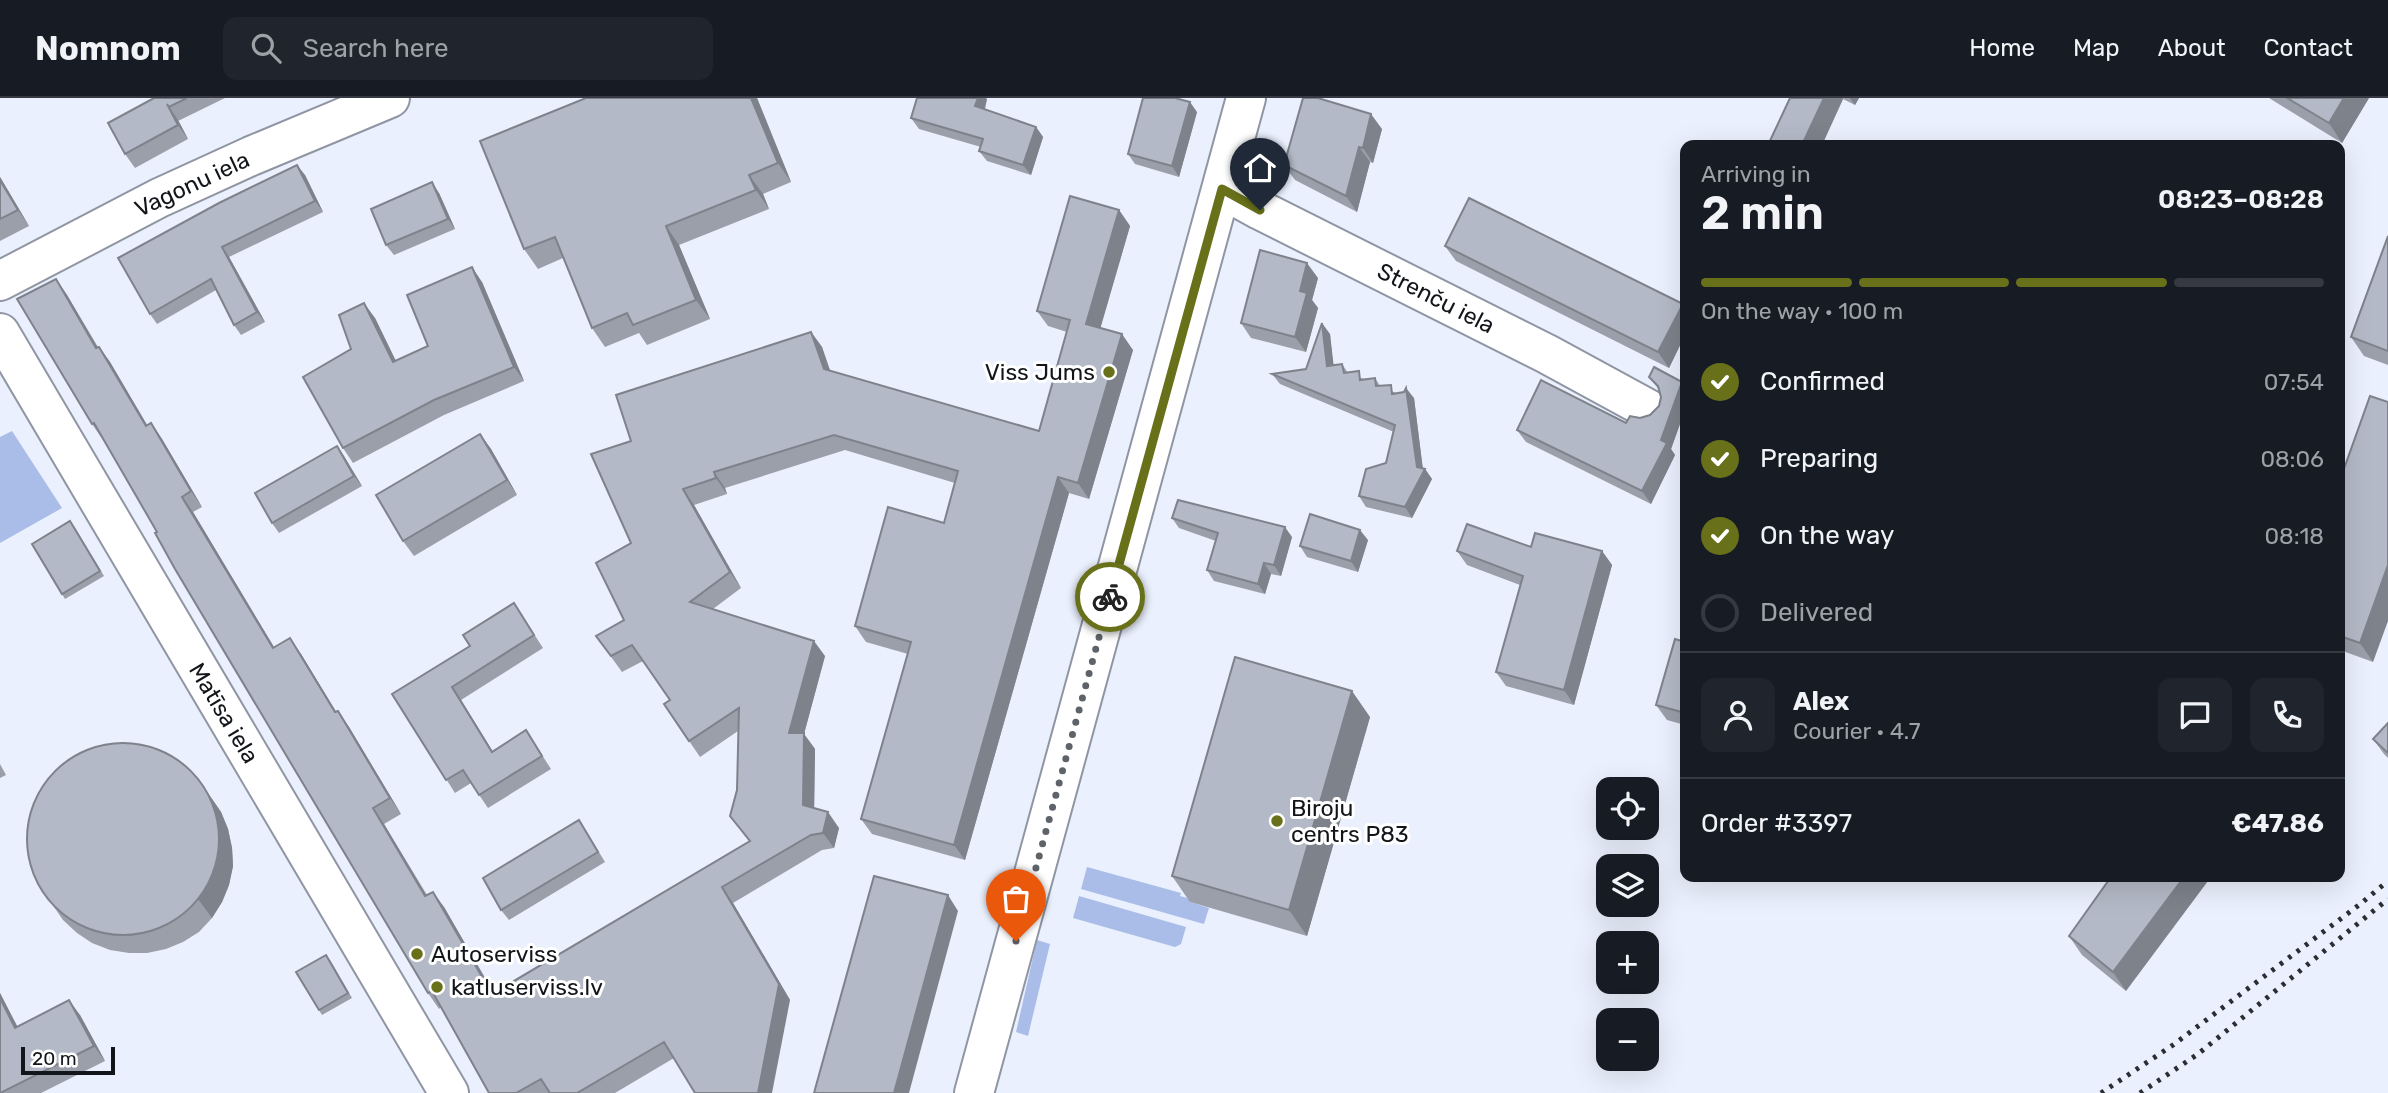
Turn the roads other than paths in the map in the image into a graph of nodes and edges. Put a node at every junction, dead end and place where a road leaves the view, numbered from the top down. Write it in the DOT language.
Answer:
graph roads {
  1 [pos="1246,98"];
  2 [pos="374,101"];
  3 [pos="1222,189"];
  4 [pos="0,281"];
  5 [pos="0,333"];
  6 [pos="1648,410"];
  7 [pos="449,1093"];
  8 [pos="974,1093"];
  1 -- 3 [label="street"];
  2 -- 4 [label="street, Vagonu iela"];
  3 -- 6 [label="street, Strenču iela"];
  3 -- 8 [label="street"];
  5 -- 7 [label="street, Matīsa iela"];
}
